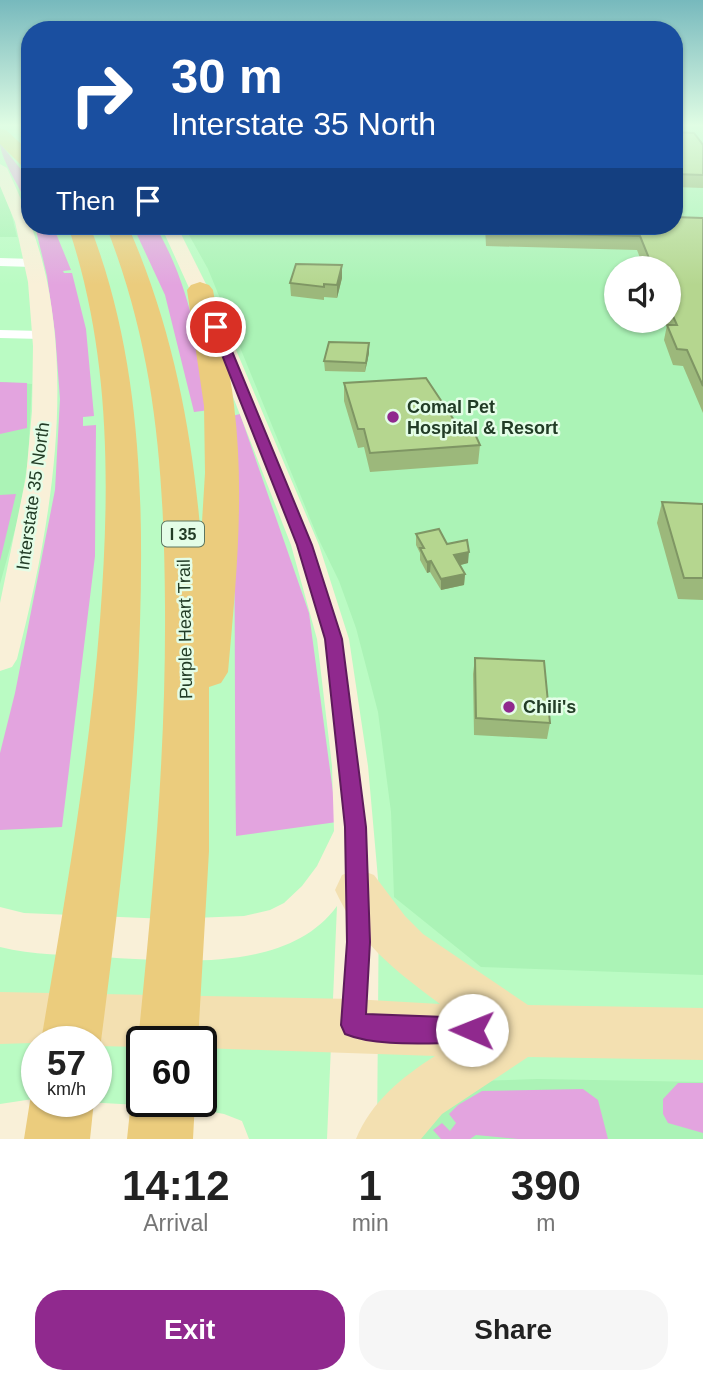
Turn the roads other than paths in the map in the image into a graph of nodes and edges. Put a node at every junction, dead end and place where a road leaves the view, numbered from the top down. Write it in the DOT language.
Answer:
graph roads {
  1 [pos="4,178"];
  2 [pos="21,219"];
  3 [pos="27,235"];
  4 [pos="82,235"];
  5 [pos="121,235"];
  6 [pos="173,235"];
  7 [pos="0,262"];
  8 [pos="33,263"];
  9 [pos="200,290"];
  10 [pos="0,334"];
  11 [pos="42,335"];
  12 [pos="0,659"];
  13 [pos="356,827"];
  14 [pos="183,851"];
  15 [pos="358,890"];
  16 [pos="0,927"];
  17 [pos="0,1018"];
  18 [pos="353,1025"];
  19 [pos="73,1026"];
  20 [pos="169,1026"];
  21 [pos="521,1031"];
  22 [pos="703,1034"];
  23 [pos="60,1117"];
  24 [pos="162,1117"];
  25 [pos="0,1129"];
  26 [pos="57,1139"];
  27 [pos="160,1139"];
  28 [pos="224,1139"];
  29 [pos="352,1139"];
  30 [pos="384,1139"];
  1 -- 2 [label="main road, Interstate 35 North"];
  3 -- 8 [label="main road, Interstate 35 North"];
  4 -- 19 [label="highway"];
  5 -- 14 [label="highway, Purple Heart Trail / I 35"];
  6 -- 9 [label="main road"];
  7 -- 8 [label="street"];
  8 -- 11 [label="main road, Interstate 35 North"];
  9 -- 13 [label="main road"];
  9 -- 14 [label="highway"];
  10 -- 11 [label="street"];
  11 -- 12 [label="main road, Interstate 35 North"];
  13 -- 15 [label="main road"];
  13 -- 16 [label="main road"];
  14 -- 20 [label="highway, Purple Heart Trail / I 35"];
  15 -- 18 [label="main road"];
  15 -- 21 [label="main road"];
  17 -- 18 [label="main road"];
  18 -- 21 [label="main road"];
  18 -- 29 [label="main road"];
  21 -- 22 [label="main road"];
  21 -- 30 [label="main road"];
  23 -- 26 [label="highway"];
  24 -- 27 [label="highway"];
  25 -- 28 [label="main road"];
}
